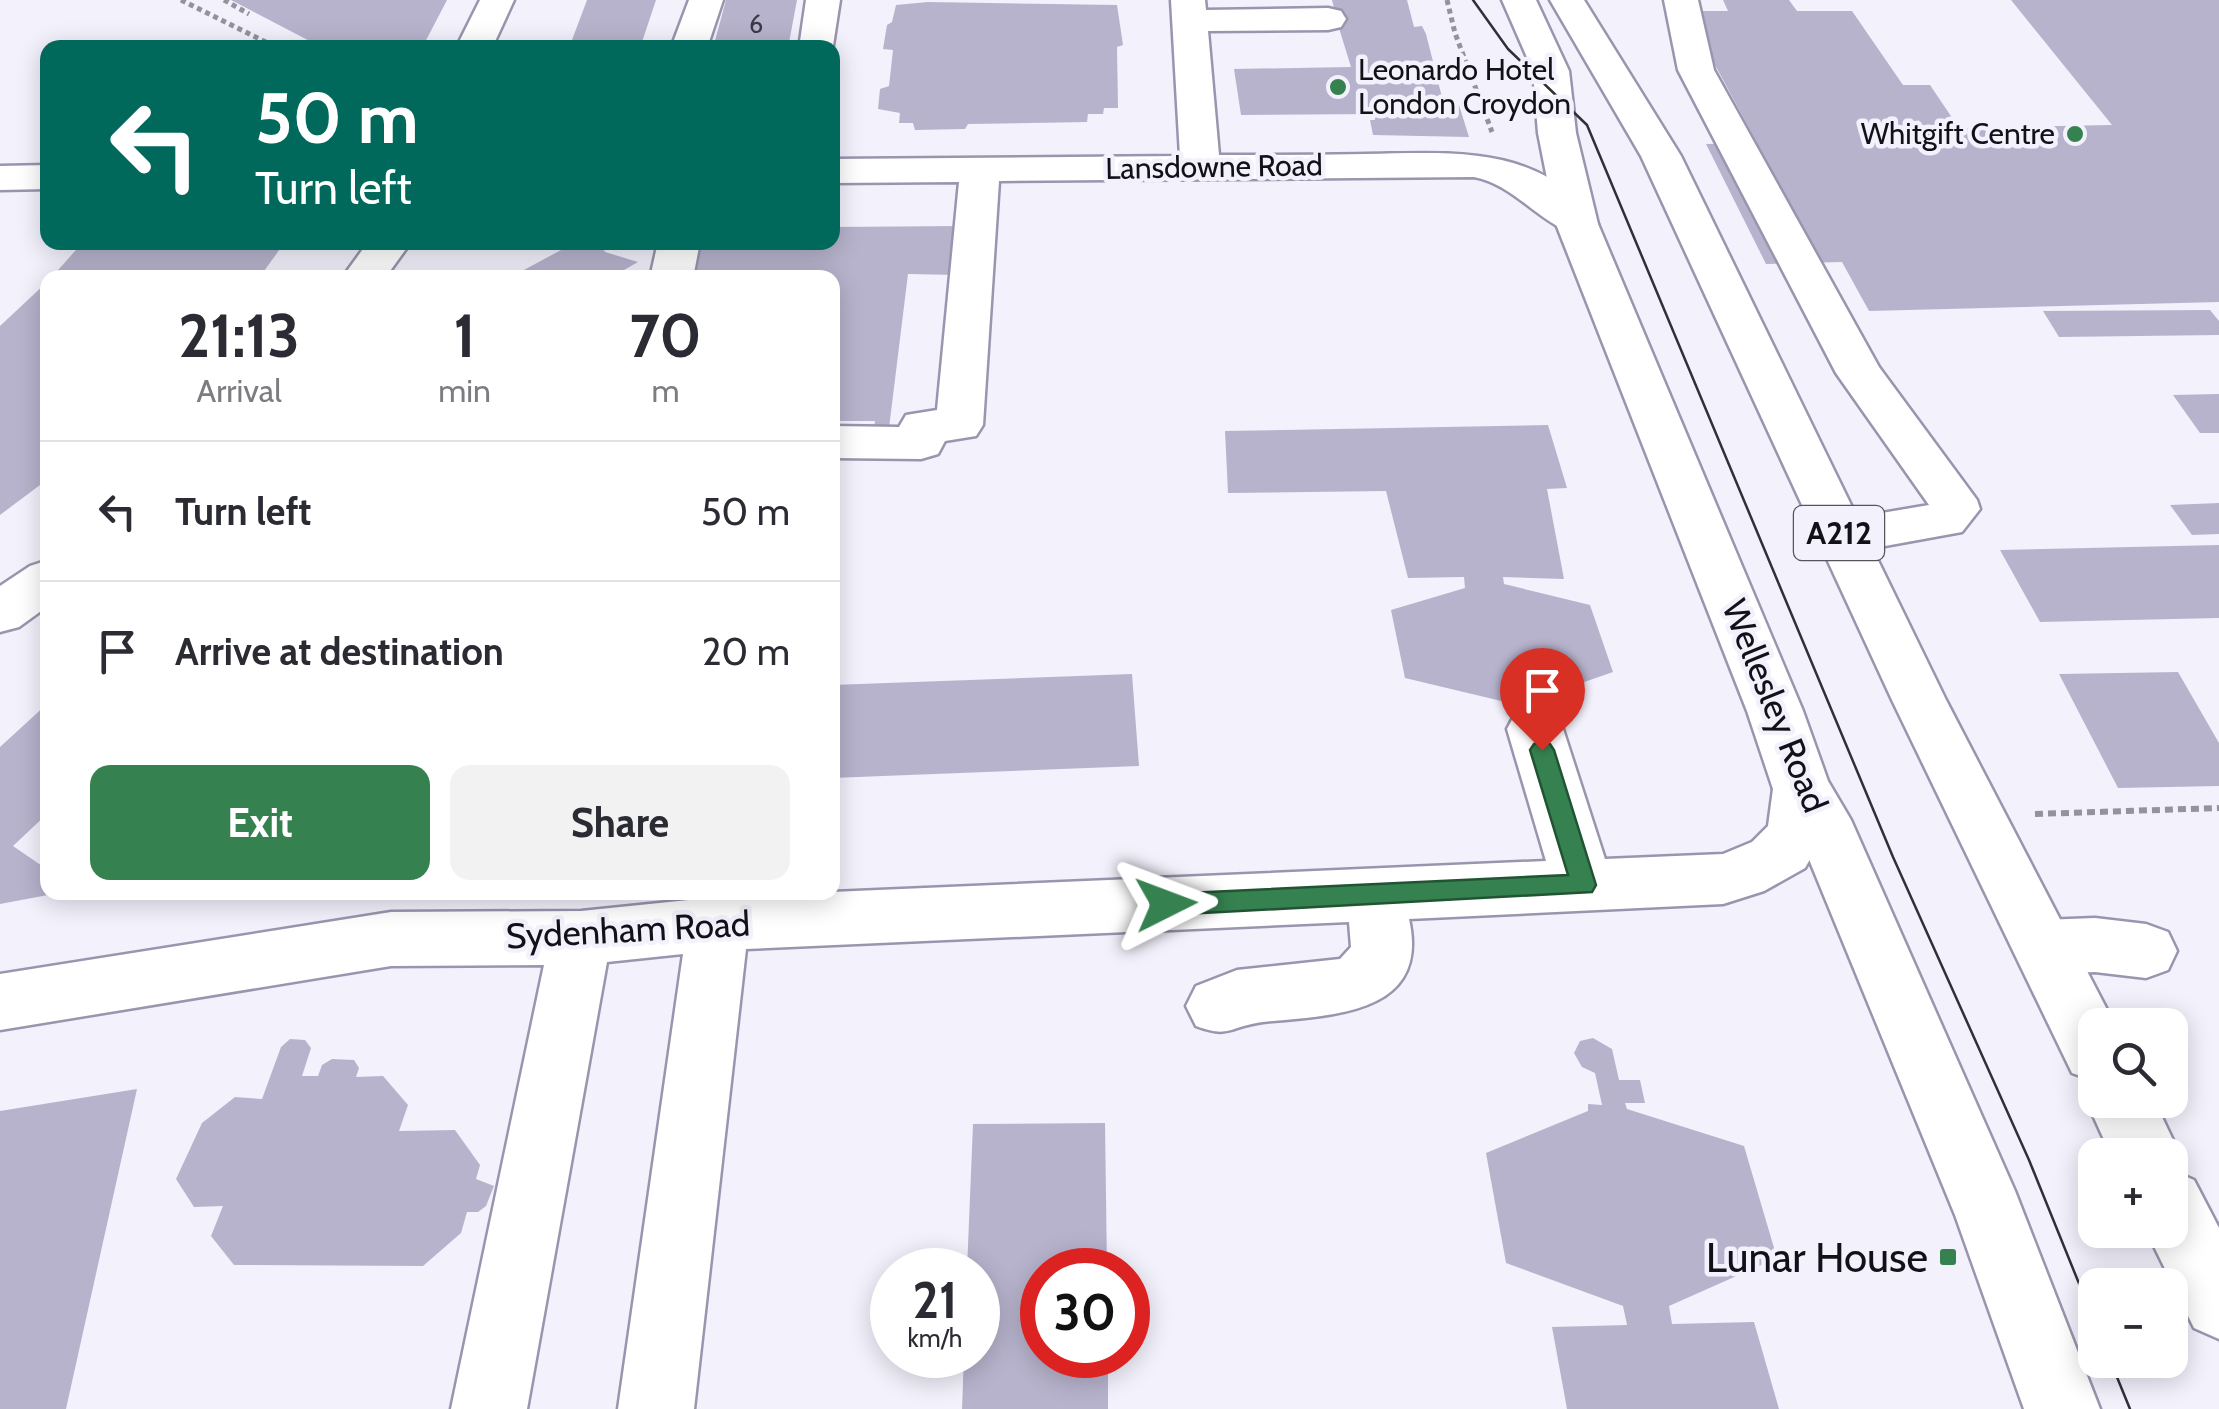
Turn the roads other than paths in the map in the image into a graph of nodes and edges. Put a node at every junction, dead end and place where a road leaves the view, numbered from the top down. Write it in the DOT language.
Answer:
graph roads {
  1 [pos="496,0"];
  2 [pos="706,0"];
  3 [pos="823,0"];
  4 [pos="1682,0"];
  5 [pos="1517,4"];
  6 [pos="1575,6"];
  7 [pos="1190,23"];
  8 [pos="1325,32"];
  9 [pos="478,40"];
  10 [pos="692,40"];
  11 [pos="819,40"];
  12 [pos="1198,150"];
  13 [pos="980,169"];
  14 [pos="840,171"];
  15 [pos="40,177"];
  16 [pos="0,178"];
  17 [pos="1578,224"];
  18 [pos="840,442"];
  19 [pos="1840,536"];
  20 [pos="40,584"];
  21 [pos="0,612"];
  22 [pos="1535,729"];
  23 [pos="1802,788"];
  24 [pos="1584,885"];
  25 [pos="1373,893"];
  26 [pos="718,924"];
  27 [pos="581,938"];
  28 [pos="2043,947"];
  29 [pos="2146,951"];
  30 [pos="0,1002"];
  31 [pos="1218,1006"];
  32 [pos="2078,1018"];
  33 [pos="2188,1240"];
  34 [pos="2219,1303"];
  35 [pos="490,1409"];
  36 [pos="656,1409"];
  37 [pos="2062,1409"];
  1 -- 9 [label="main road"];
  2 -- 10 [label="main road"];
  3 -- 11 [label="main road"];
  4 -- 19 [label="main road"];
  5 -- 17 [label="main road, Wellesley Road"];
  6 -- 19 [label="main road, A212"];
  7 -- 8 [label="main road"];
  7 -- 12 [label="main road"];
  12 -- 13 [label="main road, Lansdowne Road"];
  12 -- 17 [label="main road, Lansdowne Road"];
  13 -- 14 [label="main road, Lansdowne Road"];
  13 -- 18 [label="main road"];
  15 -- 16 [label="main road"];
  17 -- 23 [label="main road, Wellesley Road"];
  19 -- 28 [label="main road, A212"];
  20 -- 21 [label="main road"];
  22 -- 24 [label="main road"];
  23 -- 24 [label="main road, Sydenham Road"];
  23 -- 37 [label="main road, Wellesley Road"];
  24 -- 25 [label="main road, Sydenham Road"];
  25 -- 26 [label="main road, Sydenham Road"];
  25 -- 31 [label="main road"];
  26 -- 27 [label="main road, Sydenham Road"];
  26 -- 36 [label="main road"];
  27 -- 30 [label="main road, Sydenham Road"];
  27 -- 35 [label="main road"];
  28 -- 29 [label="main road"];
  28 -- 32 [label="main road, A212"];
  33 -- 34 [label="main road"];
}
